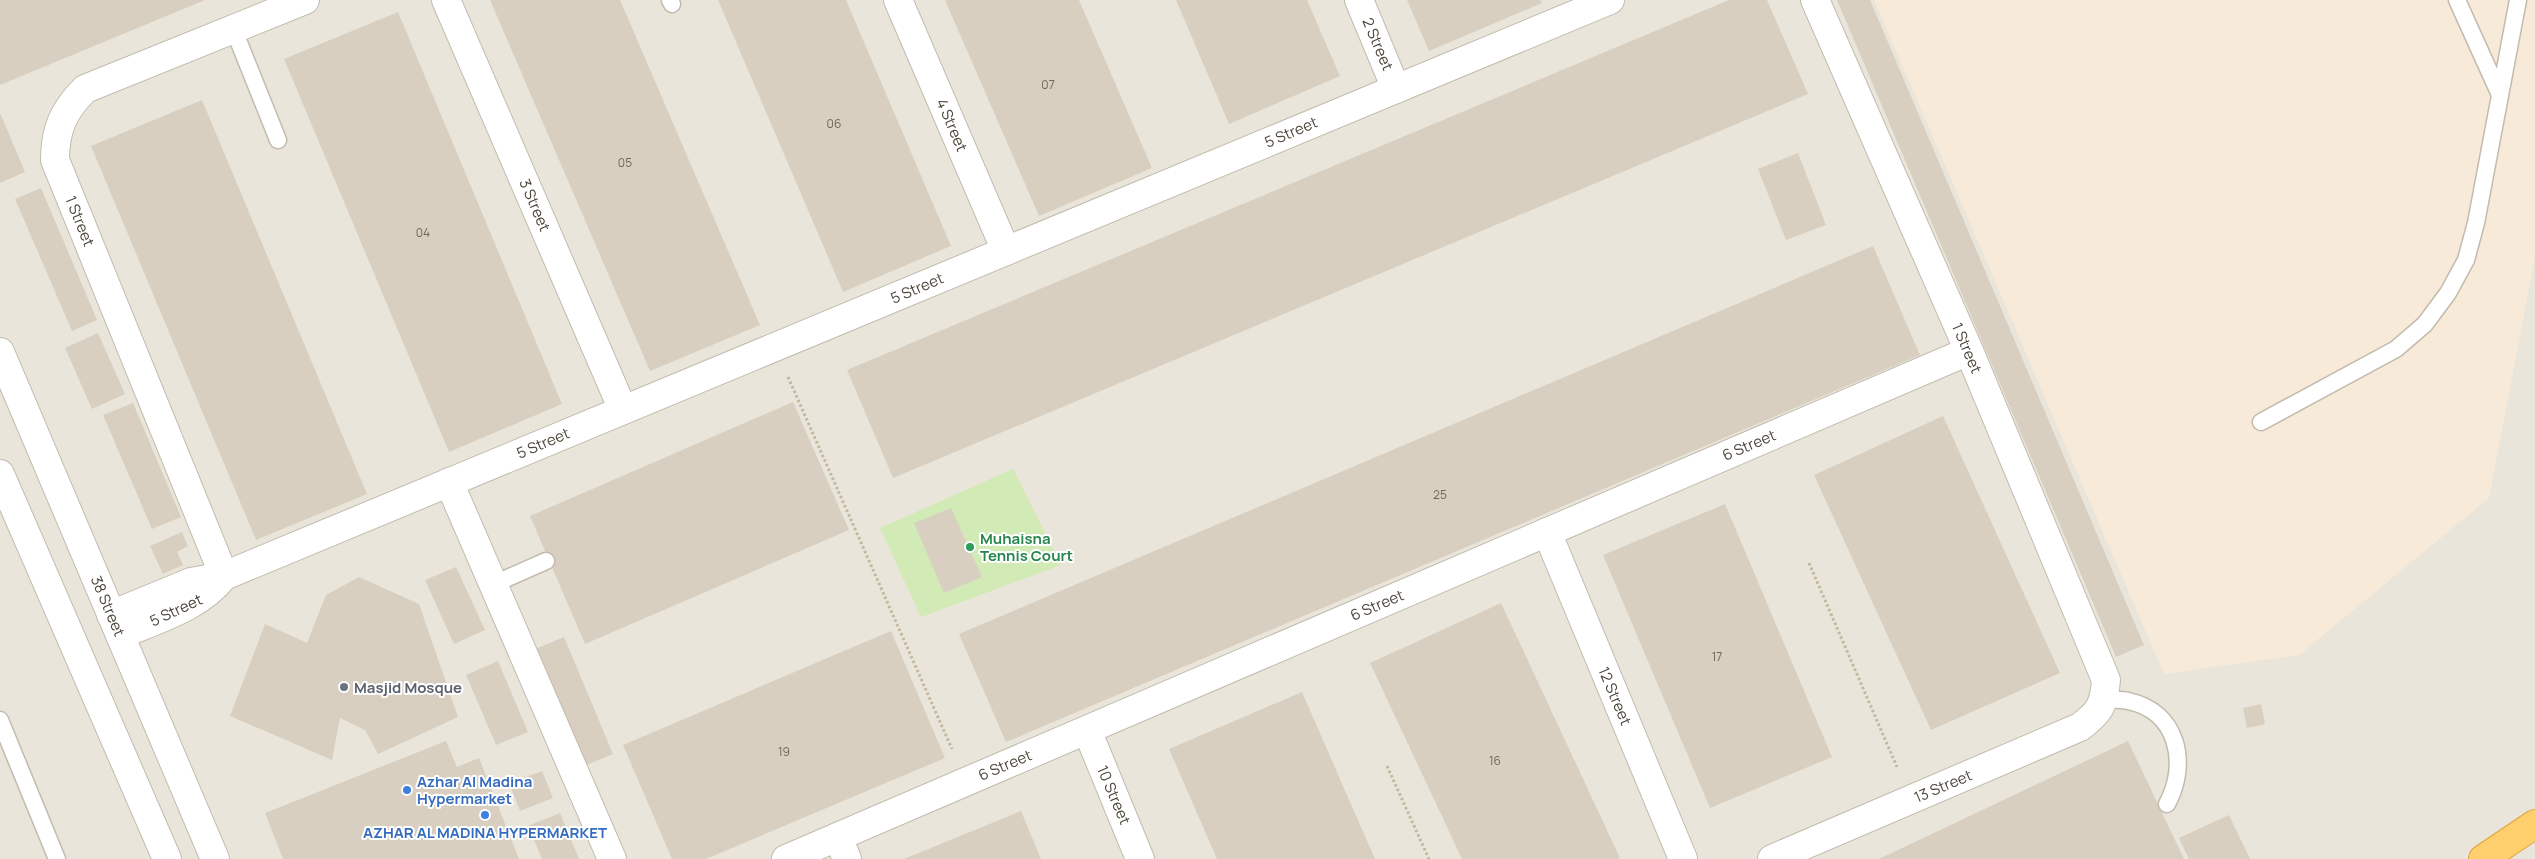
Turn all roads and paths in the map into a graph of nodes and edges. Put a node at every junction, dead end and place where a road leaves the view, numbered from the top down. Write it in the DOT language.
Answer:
graph roads {
  1 [pos="305,0"];
  2 [pos="446,0"];
  3 [pos="898,0"];
  4 [pos="1359,0"];
  5 [pos="1610,0"];
  6 [pos="1815,0"];
  7 [pos="2457,0"];
  8 [pos="2518,0"];
  9 [pos="234,30"];
  10 [pos="1396,89"];
  11 [pos="2500,95"];
  12 [pos="278,140"];
  13 [pos="1006,251"];
  14 [pos="775,347"];
  15 [pos="1969,351"];
  16 [pos="0,352"];
  17 [pos="623,410"];
  18 [pos="2260,422"];
  19 [pos="0,474"];
  20 [pos="449,482"];
  21 [pos="1547,532"];
  22 [pos="546,562"];
  23 [pos="1809,563"];
  24 [pos="224,576"];
  25 [pos="494,584"];
  26 [pos="116,625"];
  27 [pos="2105,700"];
  28 [pos="0,720"];
  29 [pos="1087,730"];
  30 [pos="1387,766"];
  31 [pos="966,782"];
  32 [pos="1911,800"];
  33 [pos="2167,804"];
  34 [pos="2535,824"];
  35 [pos="842,848"];
  36 [pos="56,859"];
  37 [pos="168,859"];
  38 [pos="215,859"];
  39 [pos="612,859"];
  40 [pos="786,859"];
  41 [pos="1140,859"];
  42 [pos="1429,859"];
  43 [pos="1683,859"];
  44 [pos="1772,859"];
  45 [pos="2483,859"];
  1 -- 9 [label="street, 1 Street"];
  2 -- 17 [label="street, 3 Street"];
  3 -- 13 [label="street, 4 Street"];
  4 -- 10 [label="street, 2 Street"];
  5 -- 10 [label="street, 5 Street"];
  6 -- 15 [label="street, 1 Street"];
  7 -- 11 [label="lane"];
  8 -- 11 [label="lane"];
  9 -- 12 [label="lane"];
  9 -- 24 [label="street, 1 Street"];
  10 -- 13 [label="street, 5 Street"];
  11 -- 18 [label="lane"];
  13 -- 14 [label="street, 5 Street"];
  14 -- 17 [label="street, 5 Street"];
  14 -- 31 [label="path"];
  15 -- 21 [label="street, 6 Street"];
  15 -- 27 [label="street, 1 Street"];
  16 -- 26 [label="street, 38 Street"];
  17 -- 20 [label="street, 5 Street"];
  19 -- 37 [label="street"];
  20 -- 24 [label="street, 5 Street"];
  20 -- 25 [label="street"];
  21 -- 29 [label="street, 6 Street"];
  21 -- 43 [label="street, 12 Street"];
  22 -- 25 [label="lane"];
  23 -- 32 [label="path"];
  24 -- 26 [label="street, 5 Street"];
  25 -- 39 [label="street"];
  26 -- 38 [label="street, 38 Street"];
  27 -- 32 [label="street, 13 Street"];
  27 -- 33 [label="lane"];
  28 -- 36 [label="lane"];
  29 -- 31 [label="street, 6 Street"];
  29 -- 41 [label="street, 10 Street"];
  30 -- 42 [label="path"];
  31 -- 35 [label="street, 6 Street"];
  32 -- 44 [label="street, 13 Street"];
  34 -- 45 [label="highway"];
  35 -- 40 [label="street, 6 Street"];
}
